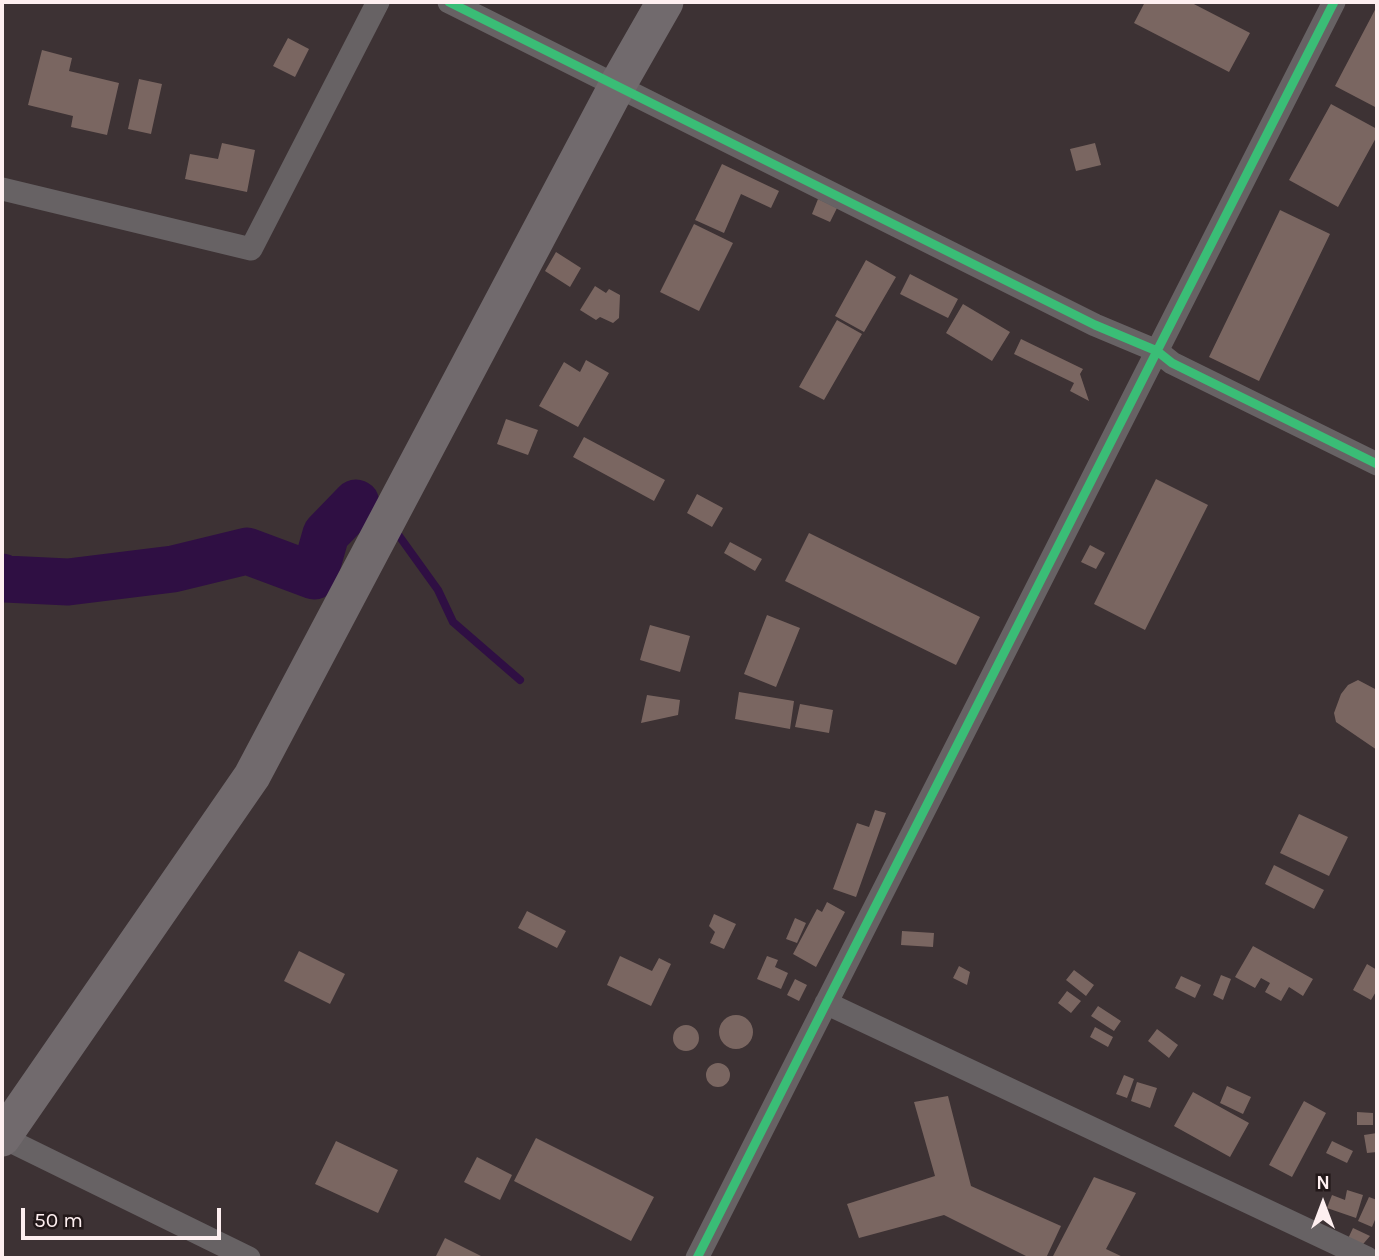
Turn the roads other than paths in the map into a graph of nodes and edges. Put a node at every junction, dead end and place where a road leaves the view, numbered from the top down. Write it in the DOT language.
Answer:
graph roads {
  1 [pos="379,2"];
  2 [pos="449,2"];
  3 [pos="664,2"];
  4 [pos="1334,2"];
  5 [pos="617,86"];
  6 [pos="2,189"];
  7 [pos="1157,351"];
  8 [pos="1377,464"];
  9 [pos="826,1003"];
  10 [pos="2,1138"];
  11 [pos="249,1258"];
  12 [pos="697,1258"];
  13 [pos="1367,1258"];
  1 -- 6 [label="street"];
  2 -- 5 [label="street"];
  3 -- 5 [label="main road"];
  4 -- 7 [label="street"];
  5 -- 7 [label="street"];
  5 -- 10 [label="main road"];
  7 -- 8 [label="street"];
  7 -- 9 [label="street"];
  9 -- 12 [label="street"];
  9 -- 13 [label="street"];
  10 -- 11 [label="street"];
}
